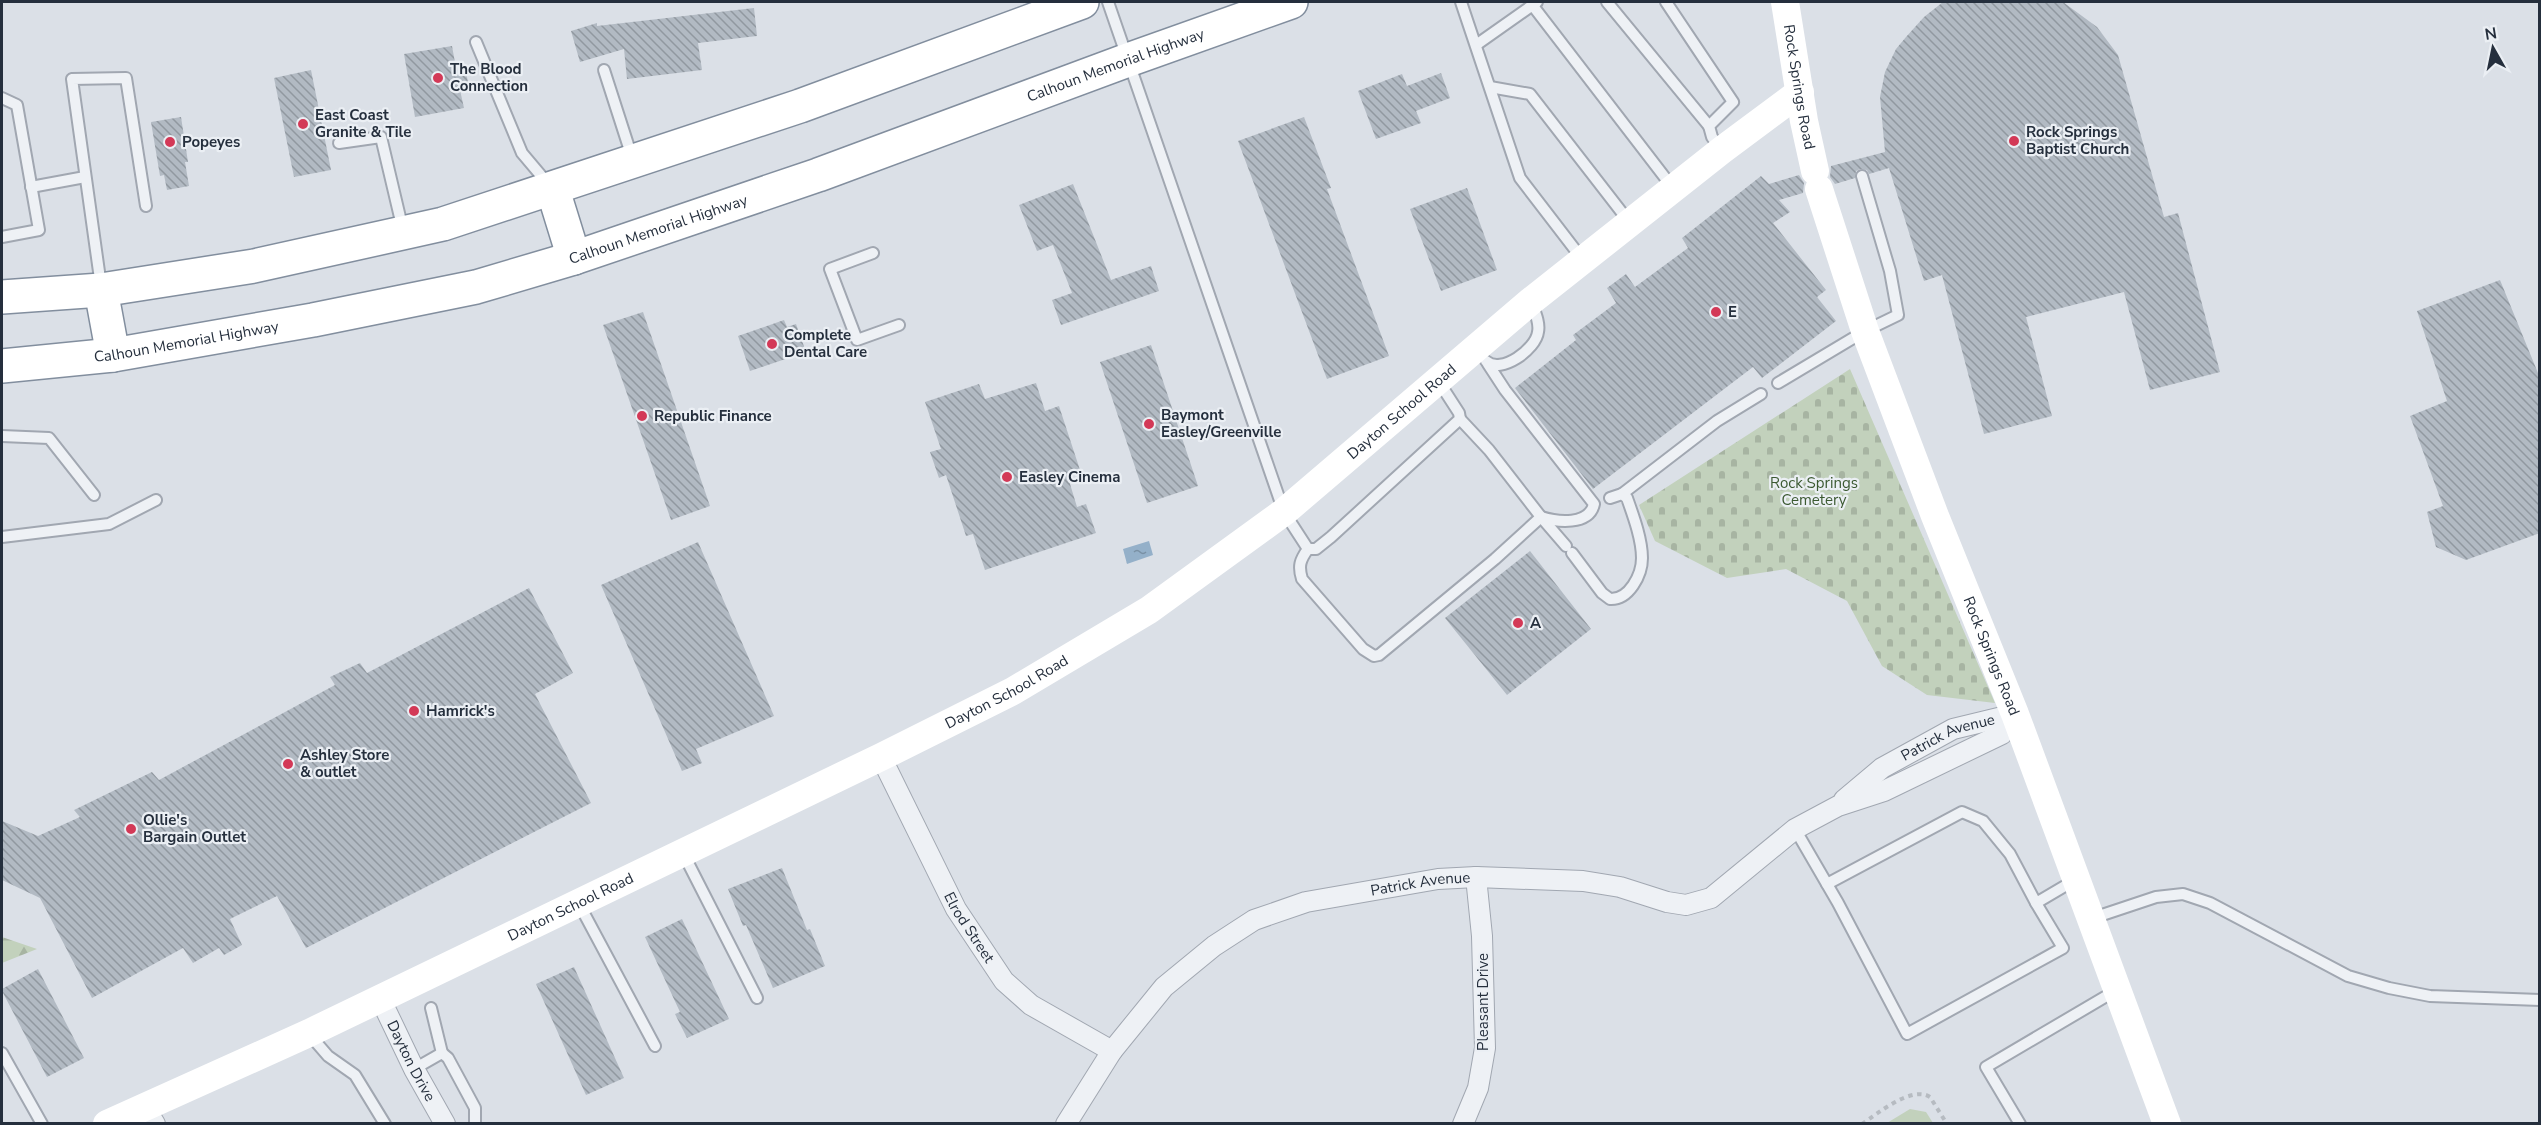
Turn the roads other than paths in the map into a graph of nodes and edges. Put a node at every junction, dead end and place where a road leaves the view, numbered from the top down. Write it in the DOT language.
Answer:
graph roads {
  1 [pos="1082,2"];
  2 [pos="1108,2"];
  3 [pos="1291,2"];
  4 [pos="1461,2"];
  5 [pos="1607,2"];
  6 [pos="1666,2"];
  7 [pos="1785,2"];
  8 [pos="1536,4"];
  9 [pos="476,42"];
  10 [pos="1476,45"];
  11 [pos="1128,60"];
  12 [pos="604,70"];
  13 [pos="1490,87"];
  14 [pos="1800,92"];
  15 [pos="4,98"];
  16 [pos="1709,126"];
  17 [pos="339,143"];
  18 [pos="1722,150"];
  19 [pos="634,163"];
  20 [pos="1862,176"];
  21 [pos="85,177"];
  22 [pos="31,187"];
  23 [pos="1673,188"];
  24 [pos="553,190"];
  25 [pos="146,206"];
  26 [pos="1630,223"];
  27 [pos="404,233"];
  28 [pos="2,237"];
  29 [pos="873,253"];
  30 [pos="574,258"];
  31 [pos="1583,260"];
  32 [pos="101,290"];
  33 [pos="2,297"];
  34 [pos="899,325"];
  35 [pos="1865,331"];
  36 [pos="113,355"];
  37 [pos="1481,355"];
  38 [pos="2,366"];
  39 [pos="1438,381"];
  40 [pos="1778,383"];
  41 [pos="1761,394"];
  42 [pos="1460,419"];
  43 [pos="2,436"];
  44 [pos="94,495"];
  45 [pos="1625,496"];
  46 [pos="156,500"];
  47 [pos="1602,500"];
  48 [pos="1284,512"];
  49 [pos="1541,517"];
  50 [pos="2,537"];
  51 [pos="1308,549"];
  52 [pos="2015,714"];
  53 [pos="881,757"];
  54 [pos="1795,829"];
  55 [pos="683,853"];
  56 [pos="1476,877"];
  57 [pos="2075,880"];
  58 [pos="1827,884"];
  59 [pos="2036,903"];
  60 [pos="579,904"];
  61 [pos="2090,919"];
  62 [pos="2117,990"];
  63 [pos="380,998"];
  64 [pos="757,998"];
  65 [pos="2540,1000"];
  66 [pos="431,1008"];
  67 [pos="309,1033"];
  68 [pos="656,1046"];
  69 [pos="1112,1051"];
  70 [pos="2,1053"];
  71 [pos="442,1053"];
  72 [pos="414,1069"];
  73 [pos="150,1115"];
  74 [pos="42,1124"];
  75 [pos="107,1124"];
  76 [pos="385,1124"];
  77 [pos="445,1124"];
  78 [pos="475,1124"];
  79 [pos="1066,1124"];
  80 [pos="1463,1124"];
  81 [pos="2020,1124"];
  82 [pos="2167,1124"];
  1 -- 19 [label="highway"];
  2 -- 11 [label="lane"];
  3 -- 11 [label="highway, Calhoun Memorial Highway"];
  4 -- 10 [label="lane"];
  5 -- 16 [label="lane"];
  6 -- 16 [label="lane"];
  7 -- 14 [label="street, Rock Springs Road"];
  8 -- 10 [label="lane"];
  8 -- 23 [label="lane"];
  9 -- 24 [label="lane"];
  10 -- 13 [label="lane"];
  11 -- 30 [label="highway, Calhoun Memorial Highway"];
  11 -- 48 [label="lane"];
  12 -- 19 [label="lane"];
  13 -- 26 [label="lane"];
  13 -- 31 [label="lane"];
  14 -- 18 [label="street, Dayton School Road"];
  14 -- 35 [label="street, Rock Springs Road"];
  15 -- 22 [label="lane"];
  16 -- 18 [label="lane"];
  17 -- 27 [label="lane"];
  18 -- 23 [label="street, Dayton School Road"];
  19 -- 24 [label="highway"];
  20 -- 35 [label="lane"];
  21 -- 22 [label="lane"];
  21 -- 25 [label="lane"];
  21 -- 32 [label="lane"];
  22 -- 28 [label="lane"];
  23 -- 26 [label="street, Dayton School Road"];
  24 -- 27 [label="highway"];
  24 -- 30 [label="highway"];
  26 -- 31 [label="street, Dayton School Road"];
  27 -- 32 [label="highway"];
  29 -- 34 [label="lane"];
  30 -- 36 [label="highway, Calhoun Memorial Highway"];
  31 -- 37 [label="street, Dayton School Road"];
  32 -- 33 [label="highway"];
  32 -- 36 [label="highway"];
  35 -- 40 [label="lane"];
  35 -- 52 [label="street, Rock Springs Road"];
  36 -- 38 [label="highway, Calhoun Memorial Highway"];
  37 -- 39 [label="street, Dayton School Road"];
  37 -- 47 [label="lane"];
  39 -- 42 [label="lane"];
  39 -- 48 [label="street, Dayton School Road"];
  41 -- 45 [label="lane"];
  42 -- 49 [label="lane"];
  42 -- 51 [label="lane"];
  43 -- 44 [label="lane"];
  45 -- 47 [label="lane"];
  45 -- 49 [label="lane"];
  46 -- 50 [label="lane"];
  47 -- 49 [label="lane"];
  48 -- 51 [label="lane"];
  48 -- 53 [label="street, Dayton School Road"];
  49 -- 51 [label="lane"];
  52 -- 54 [label="street, Patrick Avenue"];
  52 -- 57 [label="street, Rock Springs Road"];
  53 -- 55 [label="street, Dayton School Road"];
  53 -- 69 [label="street, Elrod Street"];
  54 -- 56 [label="street, Patrick Avenue"];
  54 -- 58 [label="lane"];
  55 -- 60 [label="street, Dayton School Road"];
  55 -- 64 [label="lane"];
  56 -- 69 [label="street, Patrick Avenue"];
  56 -- 80 [label="street, Pleasant Drive"];
  57 -- 59 [label="lane"];
  57 -- 61 [label="street, Rock Springs Road"];
  58 -- 59 [label="lane"];
  58 -- 59 [label="lane"];
  60 -- 63 [label="street, Dayton School Road"];
  60 -- 68 [label="lane"];
  61 -- 62 [label="street, Rock Springs Road"];
  61 -- 65 [label="lane"];
  62 -- 81 [label="lane"];
  62 -- 82 [label="street, Rock Springs Road"];
  63 -- 67 [label="street, Dayton School Road"];
  63 -- 72 [label="street, Dayton Drive"];
  66 -- 71 [label="lane"];
  67 -- 73 [label="street, Dayton School Road"];
  67 -- 76 [label="lane"];
  69 -- 79 [label="street, Patrick Avenue"];
  70 -- 74 [label="lane"];
  71 -- 72 [label="lane"];
  71 -- 78 [label="lane"];
  72 -- 77 [label="street, Dayton Drive"];
  73 -- 75 [label="street, Dayton School Road"];
}
